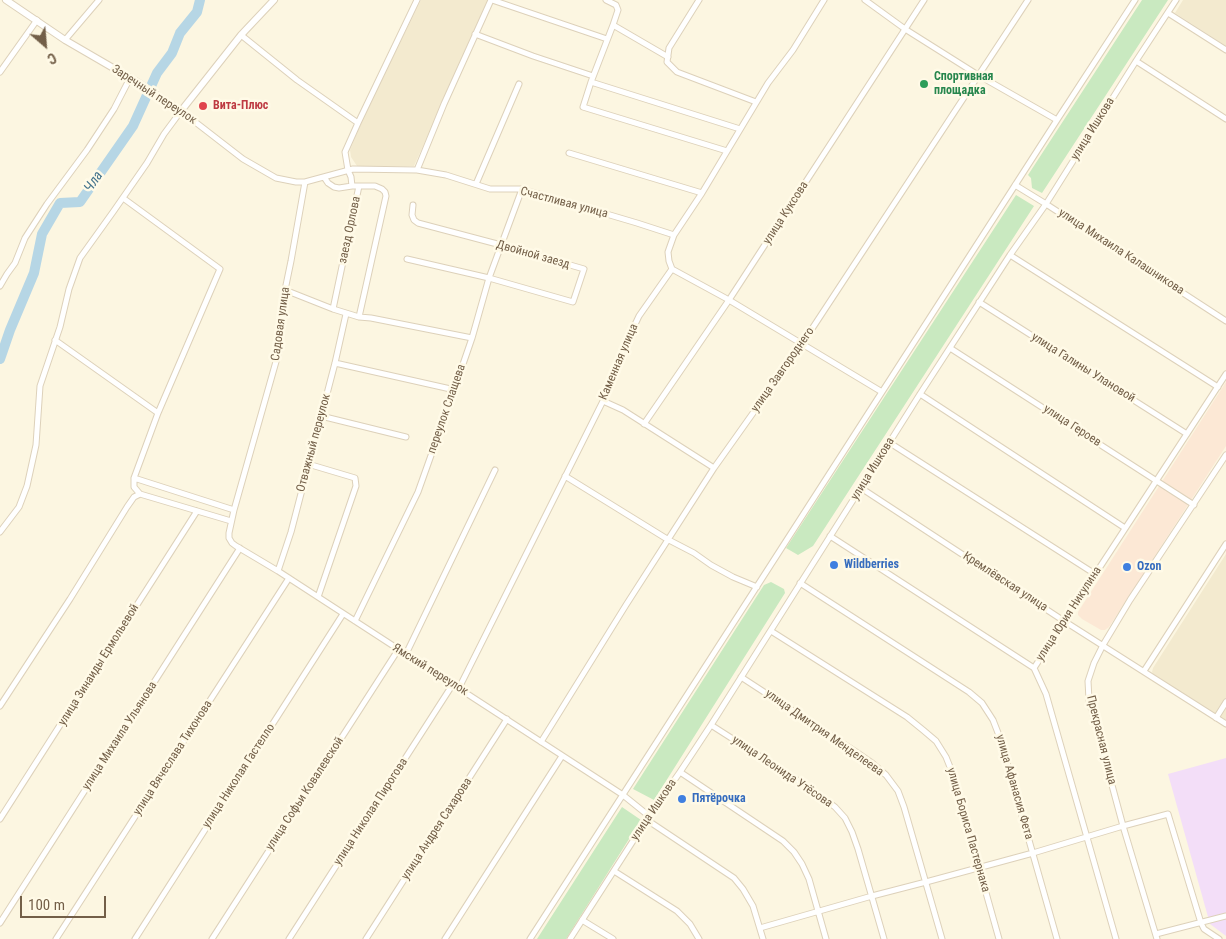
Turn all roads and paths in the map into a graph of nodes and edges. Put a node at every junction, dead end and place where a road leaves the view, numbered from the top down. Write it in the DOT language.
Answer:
graph roads {
  1 [pos="6,0"];
  2 [pos="99,0"];
  3 [pos="274,0"];
  4 [pos="417,0"];
  5 [pos="492,0"];
  6 [pos="606,0"];
  7 [pos="699,0"];
  8 [pos="824,0"];
  9 [pos="865,0"];
  10 [pos="924,0"];
  11 [pos="1028,0"];
  12 [pos="1135,0"];
  13 [pos="1176,0"];
  14 [pos="1168,13"];
  15 [pos="37,20"];
  16 [pos="613,25"];
  17 [pos="905,29"];
  18 [pos="475,34"];
  19 [pos="242,35"];
  20 [pos="607,39"];
  21 [pos="65,40"];
  22 [pos="1226,50"];
  23 [pos="668,57"];
  24 [pos="1136,61"];
  25 [pos="0,72"];
  26 [pos="978,75"];
  27 [pos="130,78"];
  28 [pos="592,79"];
  29 [pos="518,84"];
  30 [pos="756,102"];
  31 [pos="181,111"];
  32 [pos="1226,118"];
  33 [pos="1057,120"];
  34 [pos="358,123"];
  35 [pos="740,129"];
  36 [pos="727,151"];
  37 [pos="569,154"];
  38 [pos="348,170"];
  39 [pos="417,170"];
  40 [pos="324,176"];
  41 [pos="305,182"];
  42 [pos="476,184"];
  43 [pos="1015,185"];
  44 [pos="352,186"];
  45 [pos="359,186"];
  46 [pos="522,189"];
  47 [pos="702,193"];
  48 [pos="123,198"];
  49 [pos="1046,204"];
  50 [pos="413,205"];
  51 [pos="674,236"];
  52 [pos="501,245"];
  53 [pos="1010,255"];
  54 [pos="407,259"];
  55 [pos="672,269"];
  56 [pos="489,278"];
  57 [pos="0,286"];
  58 [pos="285,290"];
  59 [pos="729,300"];
  60 [pos="979,302"];
  61 [pos="333,309"];
  62 [pos="346,314"];
  63 [pos="358,317"];
  64 [pos="1226,321"];
  65 [pos="472,338"];
  66 [pos="55,340"];
  67 [pos="802,344"];
  68 [pos="950,348"];
  69 [pos="335,363"];
  70 [pos="1226,374"];
  71 [pos="1218,387"];
  72 [pos="455,390"];
  73 [pos="882,392"];
  74 [pos="920,394"];
  75 [pos="604,400"];
  76 [pos="158,413"];
  77 [pos="321,416"];
  78 [pos="644,424"];
  79 [pos="1187,434"];
  80 [pos="406,437"];
  81 [pos="890,443"];
  82 [pos="1226,455"];
  83 [pos="308,464"];
  84 [pos="714,468"];
  85 [pos="495,470"];
  86 [pos="565,476"];
  87 [pos="134,478"];
  88 [pos="1157,481"];
  89 [pos="861,488"];
  90 [pos="140,494"];
  91 [pos="1194,505"];
  92 [pos="234,510"];
  93 [pos="197,511"];
  94 [pos="231,521"];
  95 [pos="1125,528"];
  96 [pos="0,532"];
  97 [pos="830,536"];
  98 [pos="667,539"];
  99 [pos="1226,544"];
  100 [pos="238,547"];
  101 [pos="278,571"];
  102 [pos="1094,574"];
  103 [pos="289,578"];
  104 [pos="800,583"];
  105 [pos="757,587"];
  106 [pos="318,597"];
  107 [pos="343,614"];
  108 [pos="354,621"];
  109 [pos="1064,621"];
  110 [pos="771,630"];
  111 [pos="1102,645"];
  112 [pos="398,650"];
  113 [pos="406,654"];
  114 [pos="1034,668"];
  115 [pos="1144,672"];
  116 [pos="741,677"];
  117 [pos="453,684"];
  118 [pos="459,688"];
  119 [pos="1226,702"];
  120 [pos="0,706"];
  121 [pos="1216,718"];
  122 [pos="507,719"];
  123 [pos="1226,724"];
  124 [pos="711,725"];
  125 [pos="541,742"];
  126 [pos="562,756"];
  127 [pos="680,772"];
  128 [pos="623,795"];
  129 [pos="648,818"];
  130 [pos="0,819"];
  131 [pos="1123,826"];
  132 [pos="1086,837"];
  133 [pos="1033,853"];
  134 [pos="978,867"];
  135 [pos="614,871"];
  136 [pos="926,882"];
  137 [pos="872,896"];
  138 [pos="819,911"];
  139 [pos="1226,916"];
  140 [pos="582,920"];
  141 [pos="0,923"];
  142 [pos="1201,923"];
  143 [pos="760,928"];
  144 [pos="1156,937"];
  145 [pos="56,939"];
  146 [pos="136,939"];
  147 [pos="212,939"];
  148 [pos="289,939"];
  149 [pos="366,939"];
  150 [pos="445,939"];
  151 [pos="530,939"];
  152 [pos="570,939"];
  153 [pos="613,939"];
  154 [pos="699,939"];
  155 [pos="763,939"];
  156 [pos="826,939"];
  157 [pos="884,939"];
  158 [pos="942,939"];
  159 [pos="1000,939"];
  160 [pos="1057,939"];
  161 [pos="1116,939"];
  162 [pos="1219,939"];
  1 -- 15 [label="street, Заречный переулок"];
  2 -- 21 [label="street"];
  3 -- 19 [label="street"];
  4 -- 34 [label="street"];
  5 -- 18 [label="street"];
  5 -- 20 [label="street"];
  6 -- 16 [label="street"];
  7 -- 23 [label="street"];
  8 -- 30 [label="street"];
  9 -- 17 [label="street"];
  10 -- 17 [label="street, улица Куксова"];
  11 -- 26 [label="street, улица Завгороднего"];
  12 -- 33 [label="street"];
  13 -- 14 [label="street, улица Ишкова"];
  14 -- 22 [label="street"];
  14 -- 24 [label="street, улица Ишкова"];
  15 -- 21 [label="street, Заречный переулок"];
  15 -- 25 [label="street"];
  16 -- 20 [label="street"];
  16 -- 23 [label="street"];
  17 -- 26 [label="street"];
  17 -- 59 [label="street, улица Куксова"];
  18 -- 28 [label="street"];
  18 -- 39 [label="street"];
  19 -- 31 [label="street"];
  19 -- 34 [label="street"];
  20 -- 28 [label="street"];
  21 -- 27 [label="street, Заречный переулок"];
  23 -- 30 [label="street"];
  24 -- 32 [label="street"];
  24 -- 49 [label="street, улица Ишкова"];
  26 -- 33 [label="street"];
  26 -- 67 [label="street, улица Завгороднего"];
  27 -- 31 [label="street, Заречный переулок"];
  27 -- 57 [label="street"];
  28 -- 35 [label="street"];
  28 -- 36 [label="street"];
  29 -- 42 [label="street"];
  30 -- 35 [label="street"];
  31 -- 41 [label="street, Заречный переулок"];
  31 -- 48 [label="street"];
  33 -- 43 [label="street"];
  34 -- 38 [label="street"];
  35 -- 36 [label="street"];
  36 -- 47 [label="street"];
  37 -- 47 [label="street"];
  38 -- 39 [label="street, Счастливая улица"];
  38 -- 40 [label="street, Счастливая улица"];
  38 -- 44 [label="street"];
  39 -- 42 [label="street, Счастливая улица"];
  40 -- 41 [label="street, Счастливая улица"];
  40 -- 44 [label="street"];
  41 -- 58 [label="street, Садовая улица"];
  42 -- 46 [label="street, Счастливая улица"];
  43 -- 49 [label="street, улица Михаила Калашникова"];
  43 -- 73 [label="street"];
  44 -- 45 [label="street"];
  45 -- 61 [label="street, заезд Орлова"];
  45 -- 63 [label="street, заезд Орлова"];
  46 -- 51 [label="street, Счастливая улица"];
  46 -- 52 [label="street, переулок Слащева"];
  47 -- 51 [label="street"];
  48 -- 66 [label="street"];
  48 -- 76 [label="street"];
  49 -- 53 [label="street, улица Ишкова"];
  49 -- 64 [label="street, улица Михаила Калашникова"];
  50 -- 52 [label="street, Двойной заезд"];
  51 -- 55 [label="street"];
  52 -- 56 [label="street, переулок Слащева"];
  52 -- 56 [label="street, Двойной заезд"];
  53 -- 60 [label="street, улица Ишкова"];
  53 -- 71 [label="street"];
  54 -- 56 [label="street, Двойной заезд"];
  55 -- 59 [label="street"];
  55 -- 75 [label="street, Каменная улица"];
  56 -- 65 [label="street, переулок Слащева"];
  58 -- 61 [label="street"];
  58 -- 92 [label="street, Садовая улица"];
  59 -- 67 [label="street"];
  59 -- 78 [label="street, улица Куксова"];
  60 -- 68 [label="street, улица Ишкова"];
  60 -- 79 [label="street, улица Галины Улановой"];
  61 -- 62 [label="street"];
  62 -- 63 [label="street"];
  62 -- 69 [label="street, Отважный переулок"];
  63 -- 65 [label="street"];
  65 -- 72 [label="street, переулок Слащева"];
  66 -- 76 [label="street"];
  66 -- 96 [label="street"];
  67 -- 73 [label="street"];
  67 -- 84 [label="street, улица Завгороднего"];
  68 -- 74 [label="street, улица Ишкова"];
  68 -- 88 [label="street, улица Героев"];
  69 -- 72 [label="street"];
  69 -- 77 [label="street, Отважный переулок"];
  70 -- 71 [label="street, улица Юрия Никулина"];
  71 -- 79 [label="street, улица Юрия Никулина"];
  72 -- 108 [label="street, переулок Слащева"];
  73 -- 105 [label="street"];
  74 -- 81 [label="street, улица Ишкова"];
  74 -- 95 [label="street"];
  75 -- 78 [label="street"];
  75 -- 86 [label="street, Каменная улица"];
  76 -- 87 [label="street"];
  77 -- 80 [label="street"];
  77 -- 83 [label="street, Отважный переулок"];
  78 -- 84 [label="street"];
  79 -- 88 [label="street, улица Юрия Никулина"];
  81 -- 89 [label="street, улица Ишкова"];
  81 -- 102 [label="street"];
  82 -- 91 [label="street, Прекрасная улица"];
  83 -- 101 [label="street, Отважный переулок"];
  83 -- 106 [label="street"];
  84 -- 98 [label="street, улица Завгороднего"];
  85 -- 113 [label="street"];
  86 -- 98 [label="street"];
  86 -- 118 [label="street, Каменная улица"];
  87 -- 90 [label="street"];
  87 -- 92 [label="street"];
  88 -- 91 [label="street, улица Героев"];
  88 -- 95 [label="street, улица Юрия Никулина"];
  89 -- 97 [label="street, улица Ишкова"];
  89 -- 109 [label="street, Кремлёвская улица"];
  90 -- 93 [label="street"];
  90 -- 120 [label="street"];
  91 -- 111 [label="street, Прекрасная улица"];
  92 -- 94 [label="street, Садовая улица"];
  93 -- 94 [label="street"];
  93 -- 130 [label="street, улица Зинаиды Ермольевой"];
  94 -- 100 [label="street, Садовая улица"];
  95 -- 102 [label="street, улица Юрия Никулина"];
  97 -- 104 [label="street, улица Ишкова"];
  97 -- 114 [label="street"];
  98 -- 105 [label="street"];
  98 -- 125 [label="street, улица Завгороднего"];
  99 -- 115 [label="street"];
  100 -- 101 [label="street, Ямский переулок"];
  100 -- 141 [label="street, улица Михаила Ульянова"];
  101 -- 103 [label="street, Ямский переулок"];
  102 -- 109 [label="street, улица Юрия Никулина"];
  103 -- 106 [label="street, Ямский переулок"];
  103 -- 145 [label="street, улица Вячеслава Тихонова"];
  104 -- 110 [label="street, улица Ишкова"];
  104 -- 133 [label="street, улица Афанасия Фета"];
  105 -- 128 [label="street"];
  106 -- 107 [label="street, Ямский переулок"];
  107 -- 108 [label="street, Ямский переулок"];
  107 -- 146 [label="street, улица Николая Гастелло"];
  108 -- 112 [label="street, Ямский переулок"];
  109 -- 111 [label="street, Кремлёвская улица"];
  109 -- 114 [label="street, улица Юрия Никулина"];
  110 -- 116 [label="street, улица Ишкова"];
  110 -- 134 [label="street, улица Бориса Пастернака"];
  111 -- 115 [label="street, Кремлёвская улица"];
  111 -- 131 [label="street, Прекрасная улица"];
  112 -- 113 [label="street, Ямский переулок"];
  112 -- 147 [label="street, улица Софьи Ковалевской"];
  113 -- 117 [label="street, Ямский переулок"];
  114 -- 132 [label="street, улица Юрия Никулина"];
  115 -- 121 [label="street, Кремлёвская улица"];
  116 -- 124 [label="street, улица Ишкова"];
  116 -- 136 [label="street, улица Дмитрия Менделеева"];
  117 -- 118 [label="street, Ямский переулок"];
  117 -- 148 [label="street, улица Николая Пирогова"];
  118 -- 122 [label="street, Ямский переулок"];
  119 -- 121 [label="street"];
  121 -- 123 [label="street, Кремлёвская улица"];
  122 -- 125 [label="street, Ямский переулок"];
  122 -- 149 [label="street, улица Андрея Сахарова"];
  124 -- 127 [label="street, улица Ишкова"];
  124 -- 137 [label="street, улица Леонида Утёсова"];
  125 -- 126 [label="street, Ямский переулок"];
  126 -- 128 [label="street, Ямский переулок"];
  126 -- 150 [label="street"];
  127 -- 129 [label="street, улица Ишкова"];
  127 -- 138 [label="street"];
  128 -- 129 [label="street, Ямский переулок"];
  128 -- 151 [label="street"];
  129 -- 135 [label="street, улица Ишкова"];
  129 -- 143 [label="street, Ямский переулок"];
  131 -- 132 [label="street"];
  131 -- 142 [label="street"];
  131 -- 144 [label="street, Прекрасная улица"];
  132 -- 133 [label="street"];
  132 -- 161 [label="street, улица Юрия Никулина"];
  133 -- 134 [label="street"];
  133 -- 160 [label="street, улица Афанасия Фета"];
  134 -- 136 [label="street"];
  134 -- 159 [label="street, улица Бориса Пастернака"];
  135 -- 140 [label="street, улица Ишкова"];
  135 -- 154 [label="street"];
  136 -- 137 [label="street"];
  136 -- 158 [label="street, улица Дмитрия Менделеева"];
  137 -- 138 [label="street"];
  137 -- 157 [label="street, улица Леонида Утёсова"];
  138 -- 143 [label="street"];
  138 -- 156 [label="street"];
  139 -- 142 [label="street"];
  140 -- 152 [label="street, улица Ишкова"];
  140 -- 153 [label="street"];
  142 -- 144 [label="street"];
  142 -- 162 [label="street"];
  143 -- 155 [label="street, Ямский переулок"];
}
